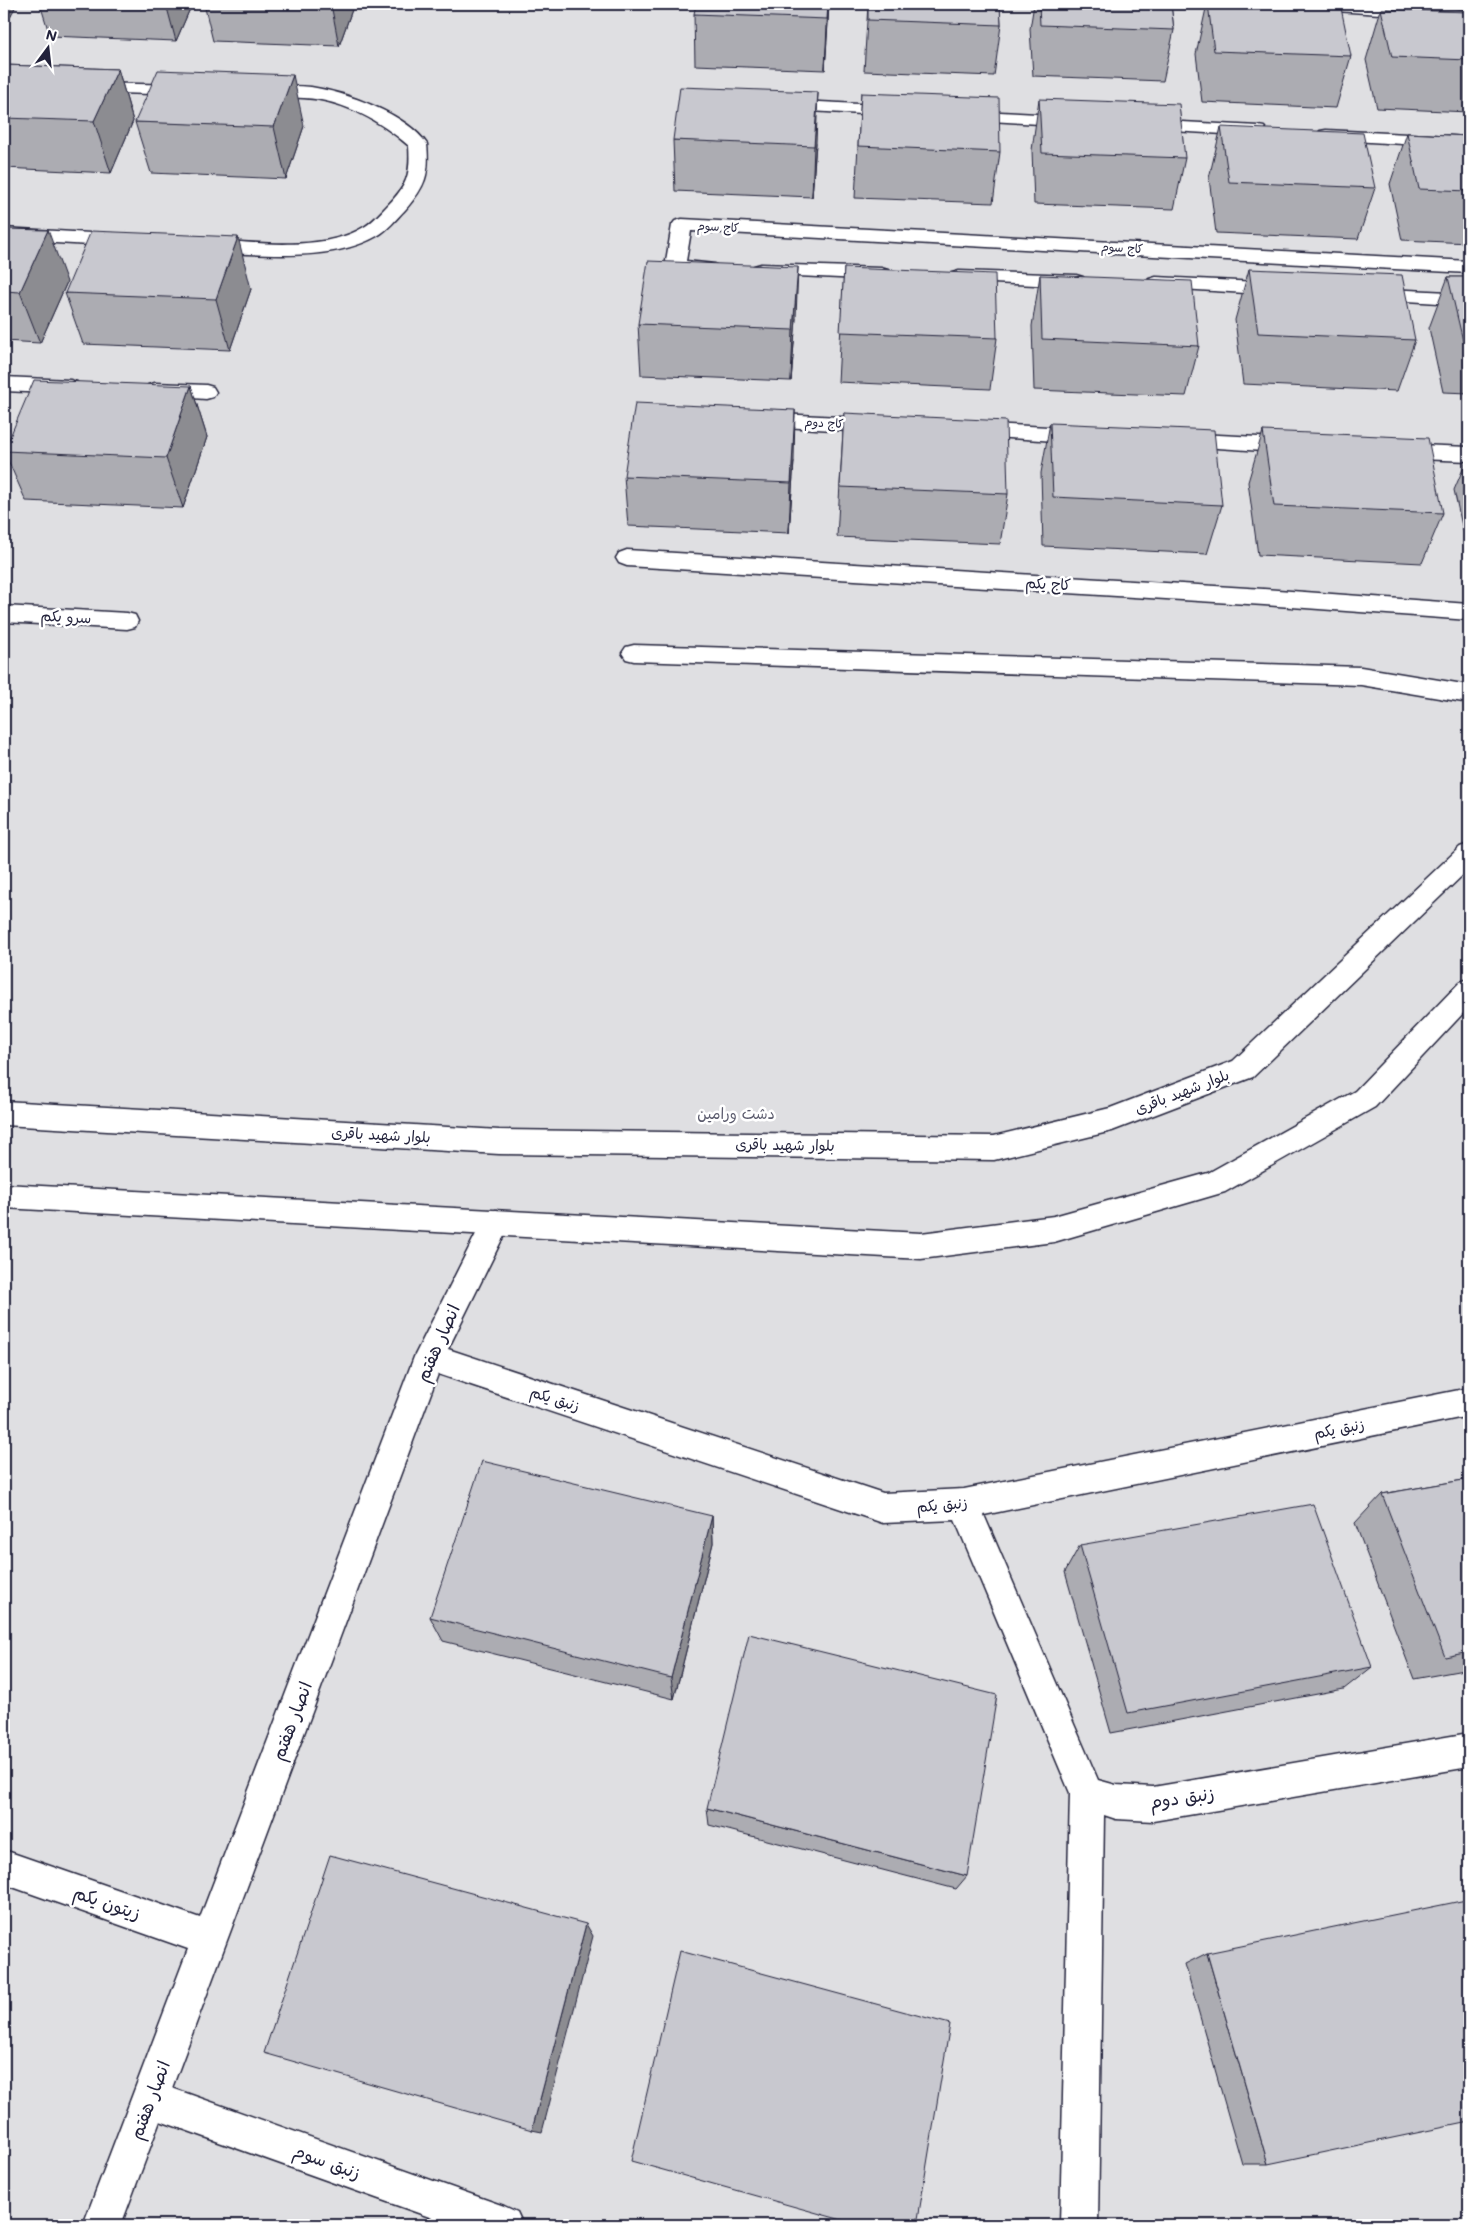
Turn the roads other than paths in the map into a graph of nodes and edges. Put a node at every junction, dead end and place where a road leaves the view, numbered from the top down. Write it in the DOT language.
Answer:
graph roads {
  1 [pos="1306,4"];
  2 [pos="1469,16"];
  3 [pos="72,88"];
  4 [pos="200,91"];
  5 [pos="239,92"];
  6 [pos="762,104"];
  7 [pos="911,112"];
  8 [pos="941,113"];
  9 [pos="1091,122"];
  10 [pos="1130,124"];
  11 [pos="1280,132"];
  12 [pos="1310,134"];
  13 [pos="1469,142"];
  14 [pos="4,234"];
  15 [pos="140,242"];
  16 [pos="188,244"];
  17 [pos="1469,267"];
  18 [pos="725,268"];
  19 [pos="745,269"];
  20 [pos="904,275"];
  21 [pos="944,276"];
  22 [pos="1094,281"];
  23 [pos="1134,283"];
  24 [pos="1302,290"];
  25 [pos="1351,293"];
  26 [pos="1469,299"];
  27 [pos="4,384"];
  28 [pos="90,388"];
  29 [pos="139,390"];
  30 [pos="206,392"];
  31 [pos="738,418"];
  32 [pos="896,426"];
  33 [pos="945,429"];
  34 [pos="1103,436"];
  35 [pos="1163,439"];
  36 [pos="1311,447"];
  37 [pos="1370,450"];
  38 [pos="1469,454"];
  39 [pos="627,558"];
  40 [pos="1469,612"];
  41 [pos="4,614"];
  42 [pos="127,621"];
  43 [pos="634,653"];
  44 [pos="1469,694"];
  45 [pos="1469,854"];
  46 [pos="1469,990"];
  47 [pos="4,1113"];
  48 [pos="4,1196"];
  49 [pos="496,1223"];
  50 [pos="429,1357"];
  51 [pos="1469,1402"];
  52 [pos="964,1504"];
  53 [pos="1469,1750"];
  54 [pos="1088,1793"];
  55 [pos="4,1867"];
  56 [pos="209,1939"];
  57 [pos="150,2099"];
  58 [pos="102,2225"];
  59 [pos="504,2225"];
  60 [pos="1079,2225"];
  1 -- 2 [label="street"];
  3 -- 4 [label="street"];
  5 -- 16 [label="street"];
  6 -- 7 [label="street"];
  8 -- 9 [label="street"];
  10 -- 11 [label="street"];
  12 -- 13 [label="street"];
  14 -- 15 [label="street"];
  17 -- 18 [label="street, کاج سوم"];
  19 -- 20 [label="street"];
  21 -- 22 [label="street"];
  23 -- 24 [label="street"];
  25 -- 26 [label="street"];
  27 -- 28 [label="street"];
  29 -- 30 [label="street"];
  31 -- 32 [label="street, کاج دوم"];
  33 -- 34 [label="street"];
  35 -- 36 [label="street"];
  37 -- 38 [label="street"];
  39 -- 40 [label="street, کاج یکم"];
  41 -- 42 [label="street, سرو یکم"];
  43 -- 44 [label="street"];
  45 -- 47 [label="street, بلوار شهید باقری"];
  46 -- 49 [label="street"];
  48 -- 49 [label="street"];
  49 -- 50 [label="street, انصار هفتم"];
  50 -- 52 [label="street, زنبق یکم"];
  50 -- 56 [label="street, انصار هفتم"];
  51 -- 52 [label="street, زنبق یکم"];
  52 -- 54 [label="street"];
  53 -- 54 [label="street, زنبق دوم"];
  54 -- 60 [label="street"];
  55 -- 56 [label="street, زیتون یکم"];
  56 -- 57 [label="street, انصار هفتم"];
  57 -- 58 [label="street, انصار هفتم"];
  57 -- 59 [label="street, زنبق سوم"];
}
